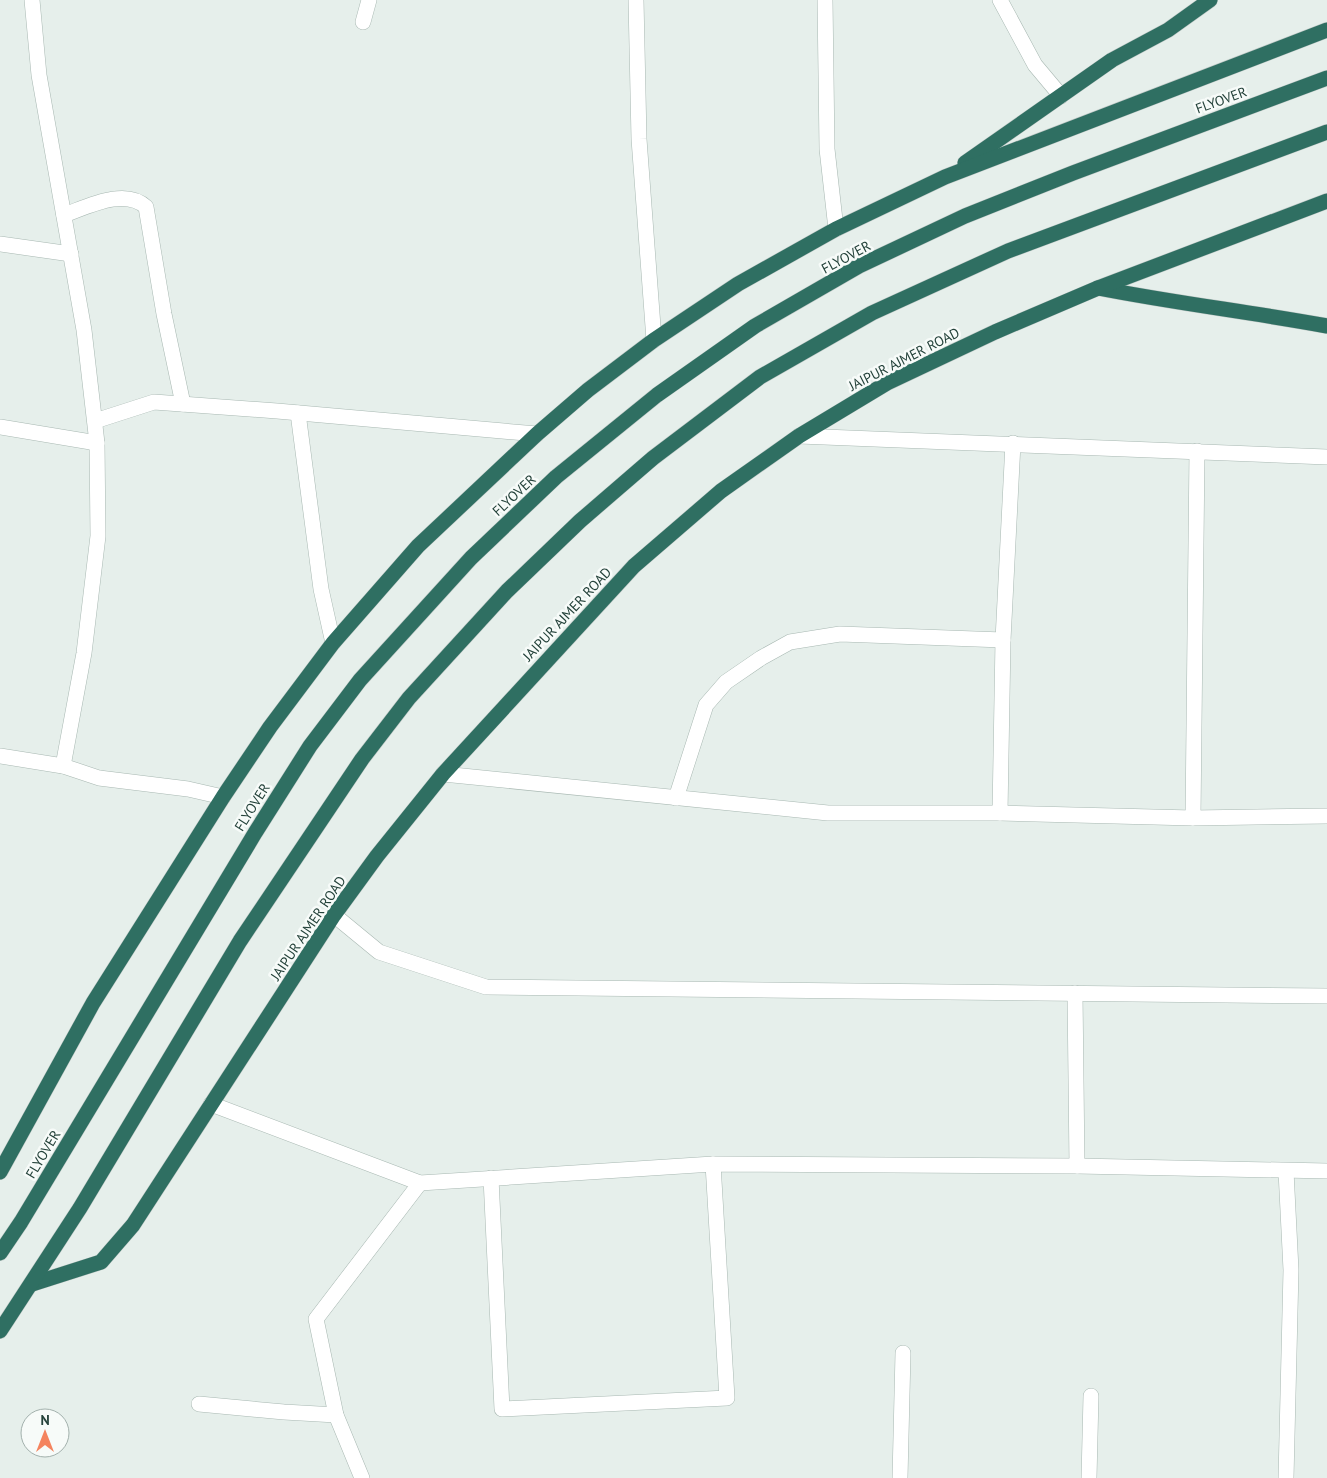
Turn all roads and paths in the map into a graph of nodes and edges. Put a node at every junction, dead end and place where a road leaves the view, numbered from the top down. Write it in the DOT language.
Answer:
graph roads {
  1 [pos="32,0"];
  2 [pos="369,0"];
  3 [pos="636,0"];
  4 [pos="825,0"];
  5 [pos="1000,0"];
  6 [pos="1210,0"];
  7 [pos="364,22"];
  8 [pos="1327,30"];
  9 [pos="1327,78"];
  10 [pos="1061,96"];
  11 [pos="1327,132"];
  12 [pos="945,177"];
  13 [pos="1327,201"];
  14 [pos="64,215"];
  15 [pos="836,229"];
  16 [pos="0,244"];
  17 [pos="71,254"];
  18 [pos="1098,288"];
  19 [pos="1327,326"];
  20 [pos="654,340"];
  21 [pos="183,404"];
  22 [pos="298,412"];
  23 [pos="95,421"];
  24 [pos="0,427"];
  25 [pos="537,434"];
  26 [pos="799,436"];
  27 [pos="97,443"];
  28 [pos="1013,443"];
  29 [pos="1197,451"];
  30 [pos="1327,457"];
  31 [pos="1003,640"];
  32 [pos="333,643"];
  33 [pos="0,756"];
  34 [pos="63,766"];
  35 [pos="443,774"];
  36 [pos="223,796"];
  37 [pos="676,798"];
  38 [pos="1000,813"];
  39 [pos="1327,816"];
  40 [pos="1193,818"];
  41 [pos="334,914"];
  42 [pos="1075,993"];
  43 [pos="1327,996"];
  44 [pos="211,1104"];
  45 [pos="713,1164"];
  46 [pos="1077,1166"];
  47 [pos="1286,1170"];
  48 [pos="1327,1171"];
  49 [pos="0,1172"];
  50 [pos="491,1178"];
  51 [pos="420,1183"];
  52 [pos="0,1253"];
  53 [pos="32,1284"];
  54 [pos="0,1331"];
  55 [pos="903,1353"];
  56 [pos="1091,1396"];
  57 [pos="199,1404"];
  58 [pos="336,1415"];
  59 [pos="362,1478"];
  60 [pos="900,1478"];
  61 [pos="1089,1478"];
  62 [pos="1286,1478"];
  1 -- 14 [label="street"];
  2 -- 7 [label="street"];
  3 -- 20 [label="street"];
  4 -- 15 [label="street"];
  5 -- 10 [label="street"];
  6 -- 10 [label="highway"];
  8 -- 12 [label="highway"];
  9 -- 52 [label="highway, FLYOVER"];
  10 -- 12 [label="highway"];
  11 -- 53 [label="highway"];
  12 -- 15 [label="highway"];
  13 -- 18 [label="highway, JAIPUR AJMER ROAD"];
  14 -- 17 [label="street"];
  14 -- 21 [label="street"];
  15 -- 20 [label="highway"];
  16 -- 17 [label="street"];
  17 -- 23 [label="street"];
  18 -- 19 [label="highway"];
  18 -- 26 [label="highway, JAIPUR AJMER ROAD"];
  20 -- 25 [label="highway"];
  21 -- 22 [label="street"];
  21 -- 23 [label="street"];
  22 -- 25 [label="street"];
  22 -- 32 [label="street"];
  23 -- 27 [label="street"];
  24 -- 27 [label="street"];
  25 -- 32 [label="highway"];
  26 -- 28 [label="street"];
  26 -- 35 [label="highway, JAIPUR AJMER ROAD"];
  27 -- 34 [label="street"];
  28 -- 29 [label="street"];
  28 -- 31 [label="street"];
  29 -- 30 [label="street"];
  29 -- 40 [label="street"];
  31 -- 37 [label="street"];
  31 -- 38 [label="street"];
  32 -- 36 [label="highway"];
  33 -- 34 [label="street"];
  34 -- 36 [label="street"];
  35 -- 37 [label="street"];
  35 -- 41 [label="highway, JAIPUR AJMER ROAD"];
  36 -- 49 [label="highway"];
  37 -- 38 [label="street"];
  38 -- 40 [label="street"];
  39 -- 40 [label="street"];
  41 -- 42 [label="street"];
  41 -- 44 [label="highway, JAIPUR AJMER ROAD"];
  42 -- 43 [label="street"];
  42 -- 46 [label="street"];
  44 -- 51 [label="street"];
  44 -- 53 [label="highway, JAIPUR AJMER ROAD"];
  45 -- 46 [label="street"];
  45 -- 50 [label="street"];
  45 -- 50 [label="street"];
  46 -- 47 [label="street"];
  47 -- 48 [label="street"];
  47 -- 62 [label="street"];
  50 -- 51 [label="street"];
  51 -- 58 [label="street"];
  53 -- 54 [label="highway"];
  55 -- 60 [label="street"];
  56 -- 61 [label="street"];
  57 -- 58 [label="street"];
  58 -- 59 [label="street"];
}
